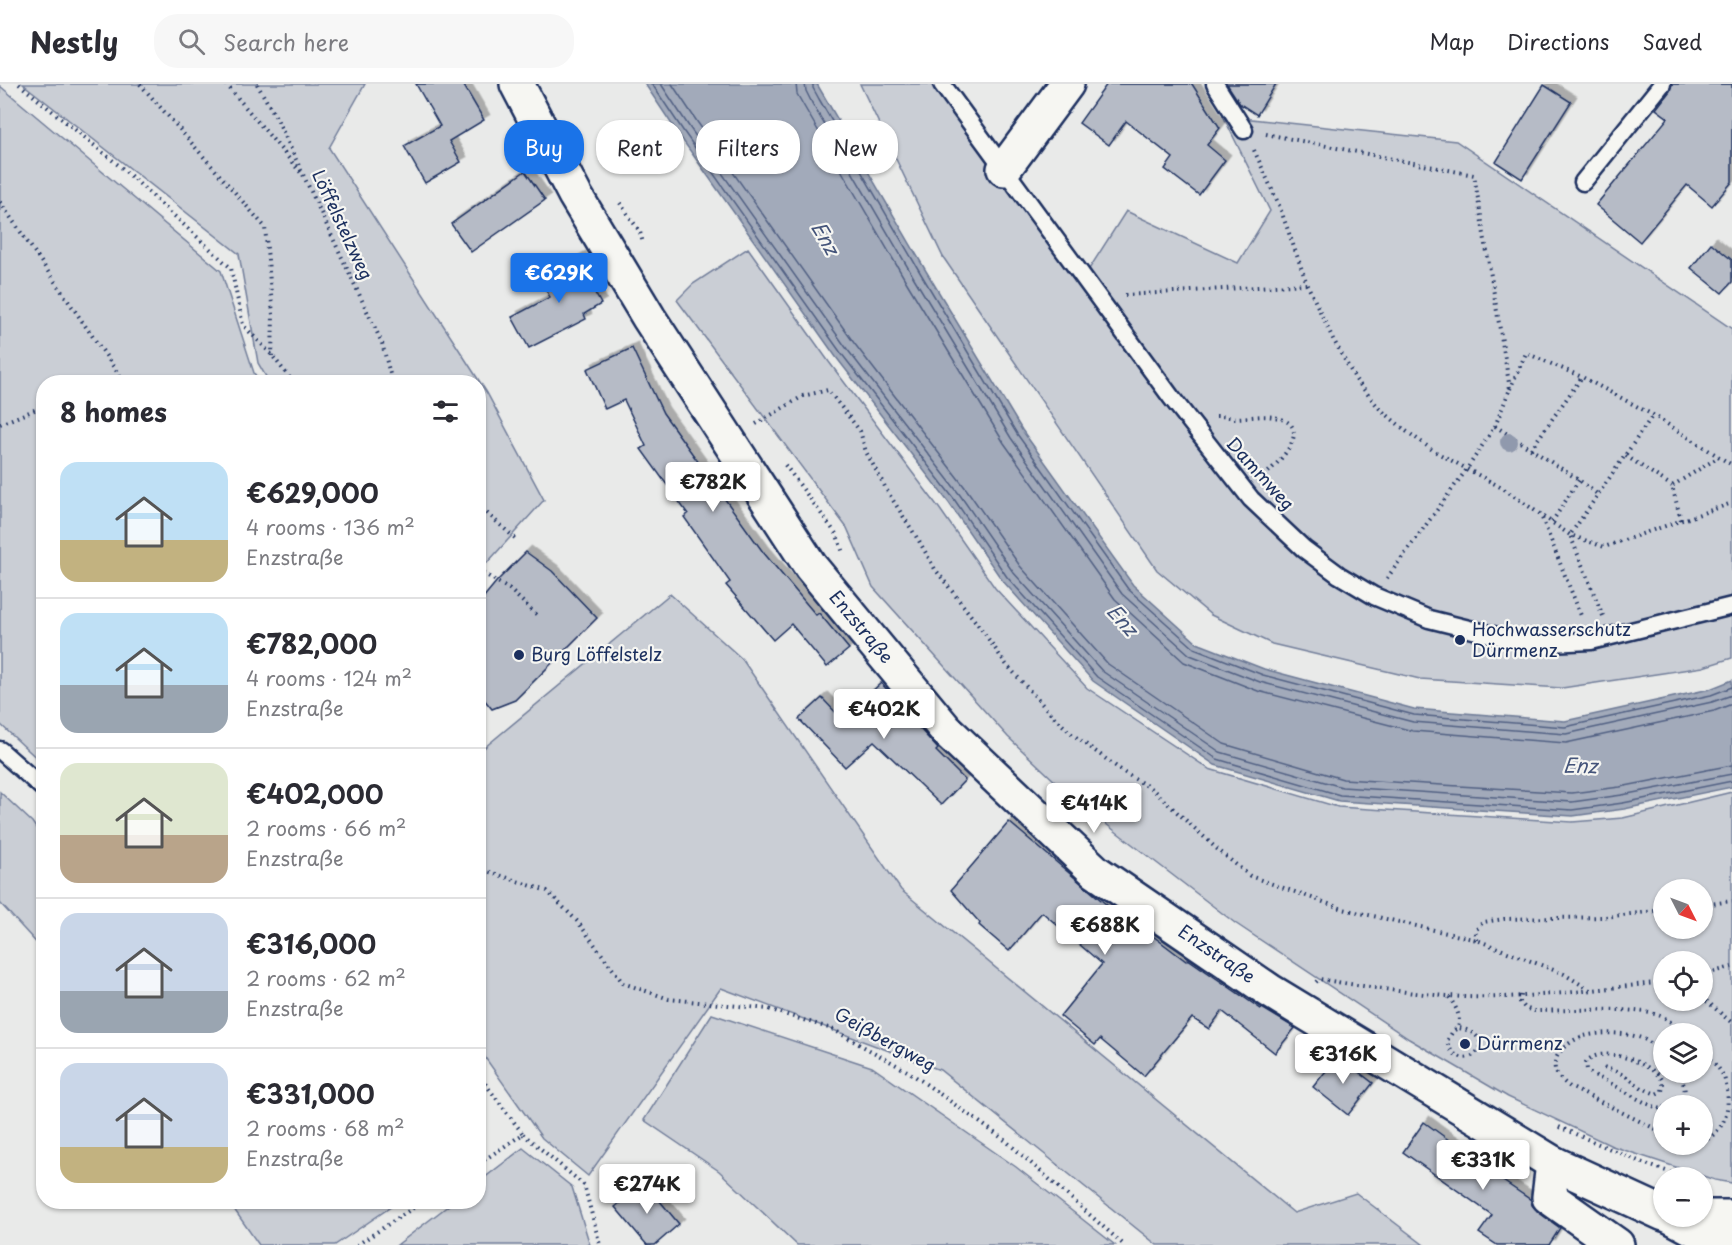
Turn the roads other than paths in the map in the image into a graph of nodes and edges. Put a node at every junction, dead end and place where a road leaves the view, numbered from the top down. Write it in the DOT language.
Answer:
graph roads {
  1 [pos="517,84"];
  2 [pos="942,84"];
  3 [pos="1067,84"];
  4 [pos="1215,84"];
  5 [pos="1662,84"];
  6 [pos="1244,130"];
  7 [pos="1004,169"];
  8 [pos="1583,182"];
  9 [pos="1732,606"];
  10 [pos="0,750"];
  11 [pos="36,782"];
  12 [pos="1553,1163"];
  13 [pos="1653,1209"];
  14 [pos="1713,1216"];
  15 [pos="1732,1216"];
  16 [pos="1690,1227"];
  17 [pos="1617,1245"];
  18 [pos="1724,1245"];
  1 -- 12 [label="main road, Enzstraße"];
  2 -- 7 [label="lane, Dammweg"];
  3 -- 7 [label="main road"];
  4 -- 6 [label="lane"];
  5 -- 8 [label="lane"];
  7 -- 9 [label="lane, Dammweg"];
  10 -- 11 [label="lane"];
  12 -- 13 [label="main road, Enzstraße"];
  12 -- 17 [label="main road"];
  14 -- 15 [label="main road"];
  16 -- 18 [label="main road"];
}
